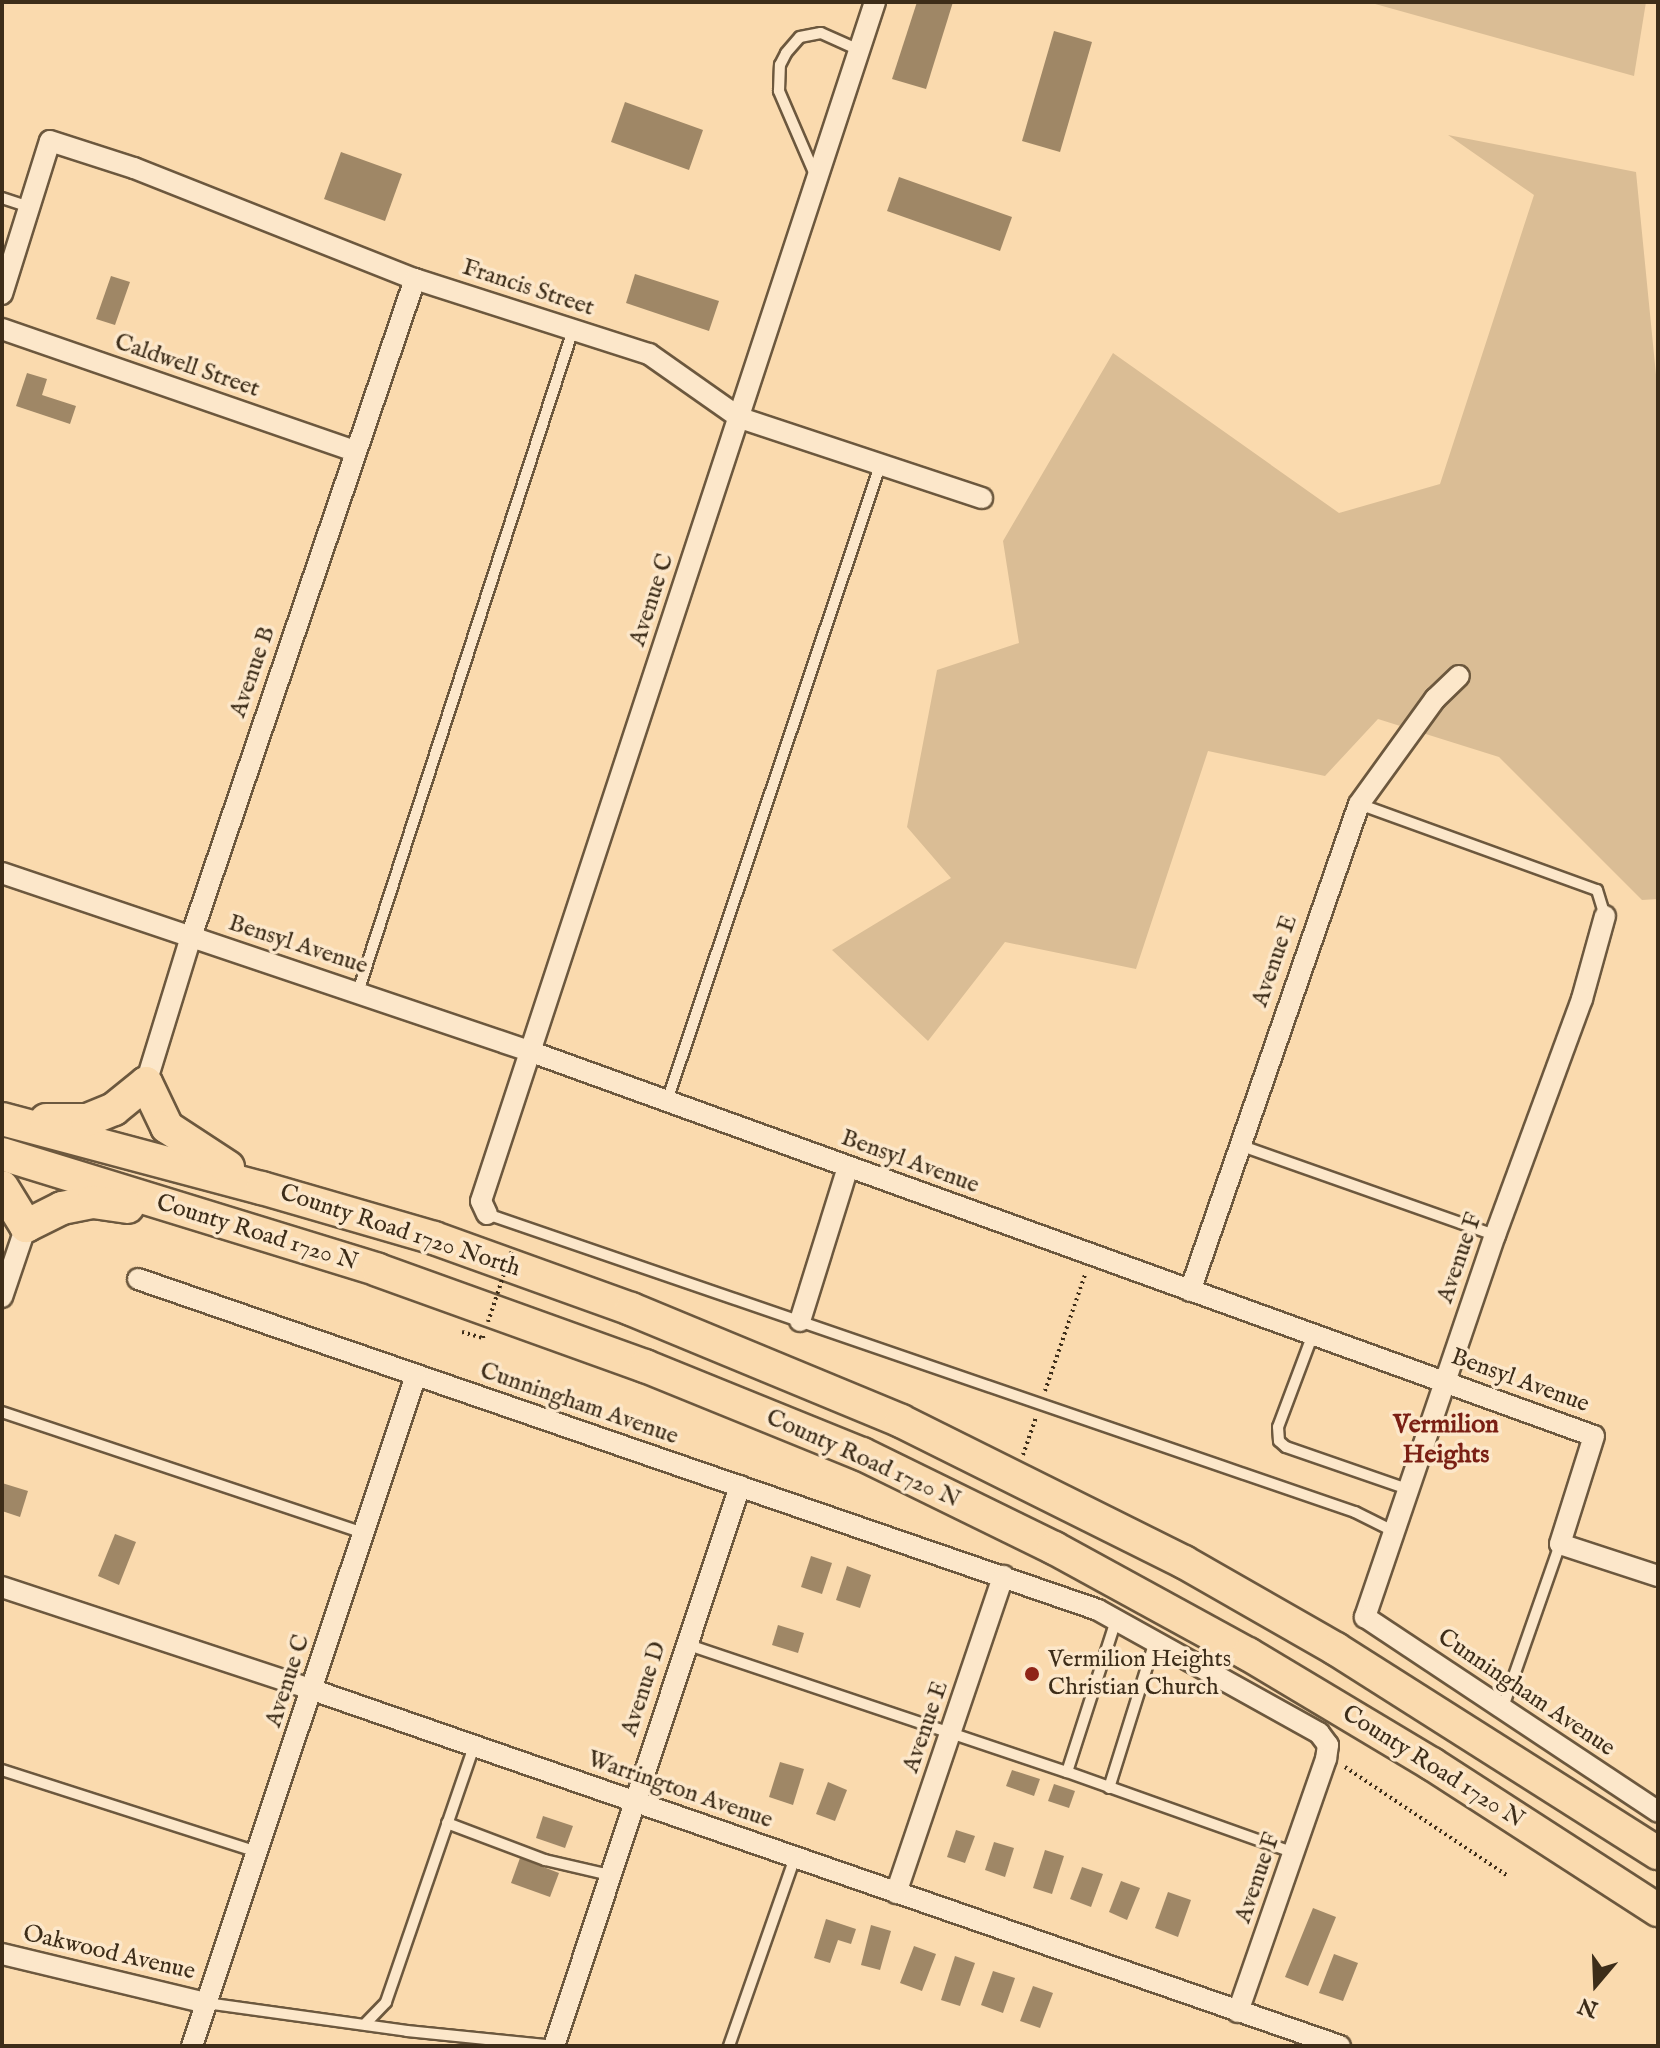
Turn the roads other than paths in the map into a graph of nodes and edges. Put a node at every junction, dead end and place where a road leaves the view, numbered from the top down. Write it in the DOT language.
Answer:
graph roads {
  1 [pos="875,2"];
  2 [pos="859,50"];
  3 [pos="817,179"];
  4 [pos="2,198"];
  5 [pos="29,207"];
  6 [pos="415,279"];
  7 [pos="2,294"];
  8 [pos="2,329"];
  9 [pos="573,330"];
  10 [pos="740,418"];
  11 [pos="355,451"];
  12 [pos="881,463"];
  13 [pos="982,498"];
  14 [pos="1459,676"];
  15 [pos="1359,804"];
  16 [pos="2,873"];
  17 [pos="1605,916"];
  18 [pos="191,937"];
  19 [pos="358,992"];
  20 [pos="529,1051"];
  21 [pos="146,1083"];
  22 [pos="667,1101"];
  23 [pos="4,1120"];
  24 [pos="1239,1145"];
  25 [pos="2,1154"];
  26 [pos="848,1167"];
  27 [pos="2,1187"];
  28 [pos="262,1188"];
  29 [pos="487,1214"];
  30 [pos="210,1218"];
  31 [pos="26,1226"];
  32 [pos="1495,1235"];
  33 [pos="138,1279"];
  34 [pos="1190,1291"];
  35 [pos="2,1297"];
  36 [pos="800,1321"];
  37 [pos="1313,1334"];
  38 [pos="783,1370"];
  39 [pos="416,1375"];
  40 [pos="1445,1381"];
  41 [pos="2,1412"];
  42 [pos="740,1486"];
  43 [pos="1407,1489"];
  44 [pos="1393,1531"];
  45 [pos="363,1533"];
  46 [pos="1560,1544"];
  47 [pos="1003,1576"];
  48 [pos="1658,1576"];
  49 [pos="2,1587"];
  50 [pos="1365,1617"];
  51 [pos="1116,1620"];
  52 [pos="1155,1641"];
  53 [pos="686,1644"];
  54 [pos="313,1690"];
  55 [pos="1502,1710"];
  56 [pos="952,1733"];
  57 [pos="474,1747"];
  58 [pos="2,1770"];
  59 [pos="1067,1772"];
  60 [pos="1109,1788"];
  61 [pos="634,1801"];
  62 [pos="1658,1812"];
  63 [pos="447,1823"];
  64 [pos="257,1852"];
  65 [pos="1295,1853"];
  66 [pos="1658,1853"];
  67 [pos="795,1858"];
  68 [pos="610,1875"];
  69 [pos="896,1893"];
  70 [pos="1658,1910"];
  71 [pos="2,1954"];
  72 [pos="206,2003"];
  73 [pos="1238,2012"];
  74 [pos="366,2023"];
  75 [pos="192,2046"];
  76 [pos="554,2046"];
  77 [pos="729,2046"];
  78 [pos="1340,2046"];
  1 -- 2 [label="street, Avenue C"];
  2 -- 3 [label="street, Avenue C"];
  2 -- 3 [label="lane"];
  3 -- 10 [label="street, Avenue C"];
  4 -- 5 [label="lane"];
  5 -- 6 [label="street, Francis Street"];
  5 -- 7 [label="street"];
  6 -- 9 [label="street, Francis Street"];
  6 -- 11 [label="street, Avenue B"];
  8 -- 11 [label="street, Caldwell Street"];
  9 -- 10 [label="street, Francis Street"];
  9 -- 19 [label="lane"];
  10 -- 12 [label="street, Francis Street"];
  10 -- 20 [label="street, Avenue C"];
  11 -- 18 [label="street, Avenue B"];
  12 -- 13 [label="street, Francis Street"];
  12 -- 22 [label="lane"];
  14 -- 15 [label="street, Avenue E"];
  15 -- 17 [label="lane"];
  15 -- 24 [label="street, Avenue E"];
  16 -- 18 [label="street, Bensyl Avenue"];
  17 -- 32 [label="street, Avenue F"];
  18 -- 19 [label="street, Bensyl Avenue"];
  18 -- 21 [label="street, Avenue B"];
  19 -- 20 [label="street, Bensyl Avenue"];
  20 -- 22 [label="street, Bensyl Avenue"];
  20 -- 29 [label="street, Avenue C"];
  21 -- 23 [label="main road"];
  21 -- 28 [label="main road"];
  22 -- 26 [label="street, Bensyl Avenue"];
  23 -- 28 [label="main road, County Road 1720 North"];
  24 -- 32 [label="lane"];
  24 -- 34 [label="street, Avenue E"];
  25 -- 30 [label="main road, County Road 1720 N"];
  26 -- 34 [label="street, Bensyl Avenue"];
  26 -- 36 [label="street"];
  27 -- 31 [label="main road"];
  28 -- 38 [label="main road, County Road 1720 North"];
  29 -- 36 [label="lane"];
  30 -- 31 [label="main road"];
  30 -- 70 [label="main road, County Road 1720 N"];
  31 -- 35 [label="street"];
  32 -- 40 [label="street, Avenue F"];
  33 -- 39 [label="street, Cunningham Avenue"];
  34 -- 37 [label="street, Bensyl Avenue"];
  36 -- 44 [label="lane"];
  37 -- 40 [label="street, Bensyl Avenue"];
  37 -- 43 [label="lane"];
  38 -- 66 [label="main road, County Road 1720 N"];
  39 -- 42 [label="street, Cunningham Avenue"];
  39 -- 45 [label="street, Avenue C"];
  40 -- 43 [label="street, Avenue F"];
  40 -- 46 [label="street, Bensyl Avenue"];
  41 -- 45 [label="lane"];
  42 -- 47 [label="street, Cunningham Avenue"];
  42 -- 53 [label="street, Avenue D"];
  43 -- 44 [label="street, Avenue F"];
  44 -- 50 [label="street, Avenue F"];
  45 -- 54 [label="street, Avenue C"];
  46 -- 48 [label="street"];
  46 -- 55 [label="lane"];
  47 -- 51 [label="street, Avenue F"];
  47 -- 56 [label="street, Avenue E"];
  49 -- 54 [label="street, Warrington Avenue"];
  50 -- 55 [label="street, Cunningham Avenue"];
  51 -- 52 [label="street, Avenue F"];
  51 -- 59 [label="lane"];
  52 -- 60 [label="lane"];
  52 -- 65 [label="street, Avenue F"];
  53 -- 56 [label="lane"];
  53 -- 61 [label="street, Avenue D"];
  54 -- 57 [label="street, Warrington Avenue"];
  54 -- 64 [label="street, Avenue C"];
  55 -- 62 [label="street, Cunningham Avenue"];
  56 -- 59 [label="lane"];
  56 -- 69 [label="street, Avenue E"];
  57 -- 61 [label="street, Warrington Avenue"];
  57 -- 63 [label="lane"];
  58 -- 64 [label="lane"];
  59 -- 60 [label="lane"];
  60 -- 65 [label="lane"];
  61 -- 67 [label="street, Warrington Avenue"];
  61 -- 68 [label="street, Avenue D"];
  63 -- 68 [label="lane"];
  63 -- 74 [label="lane"];
  64 -- 72 [label="street, Avenue C"];
  65 -- 73 [label="street, Avenue F"];
  67 -- 69 [label="street, Warrington Avenue"];
  67 -- 77 [label="lane"];
  68 -- 76 [label="street, Avenue D"];
  69 -- 73 [label="street, Warrington Avenue"];
  71 -- 72 [label="street, Oakwood Avenue"];
  72 -- 74 [label="lane"];
  72 -- 75 [label="street, Oakwood Avenue"];
  73 -- 78 [label="street, Warrington Avenue"];
  74 -- 76 [label="lane"];
}
